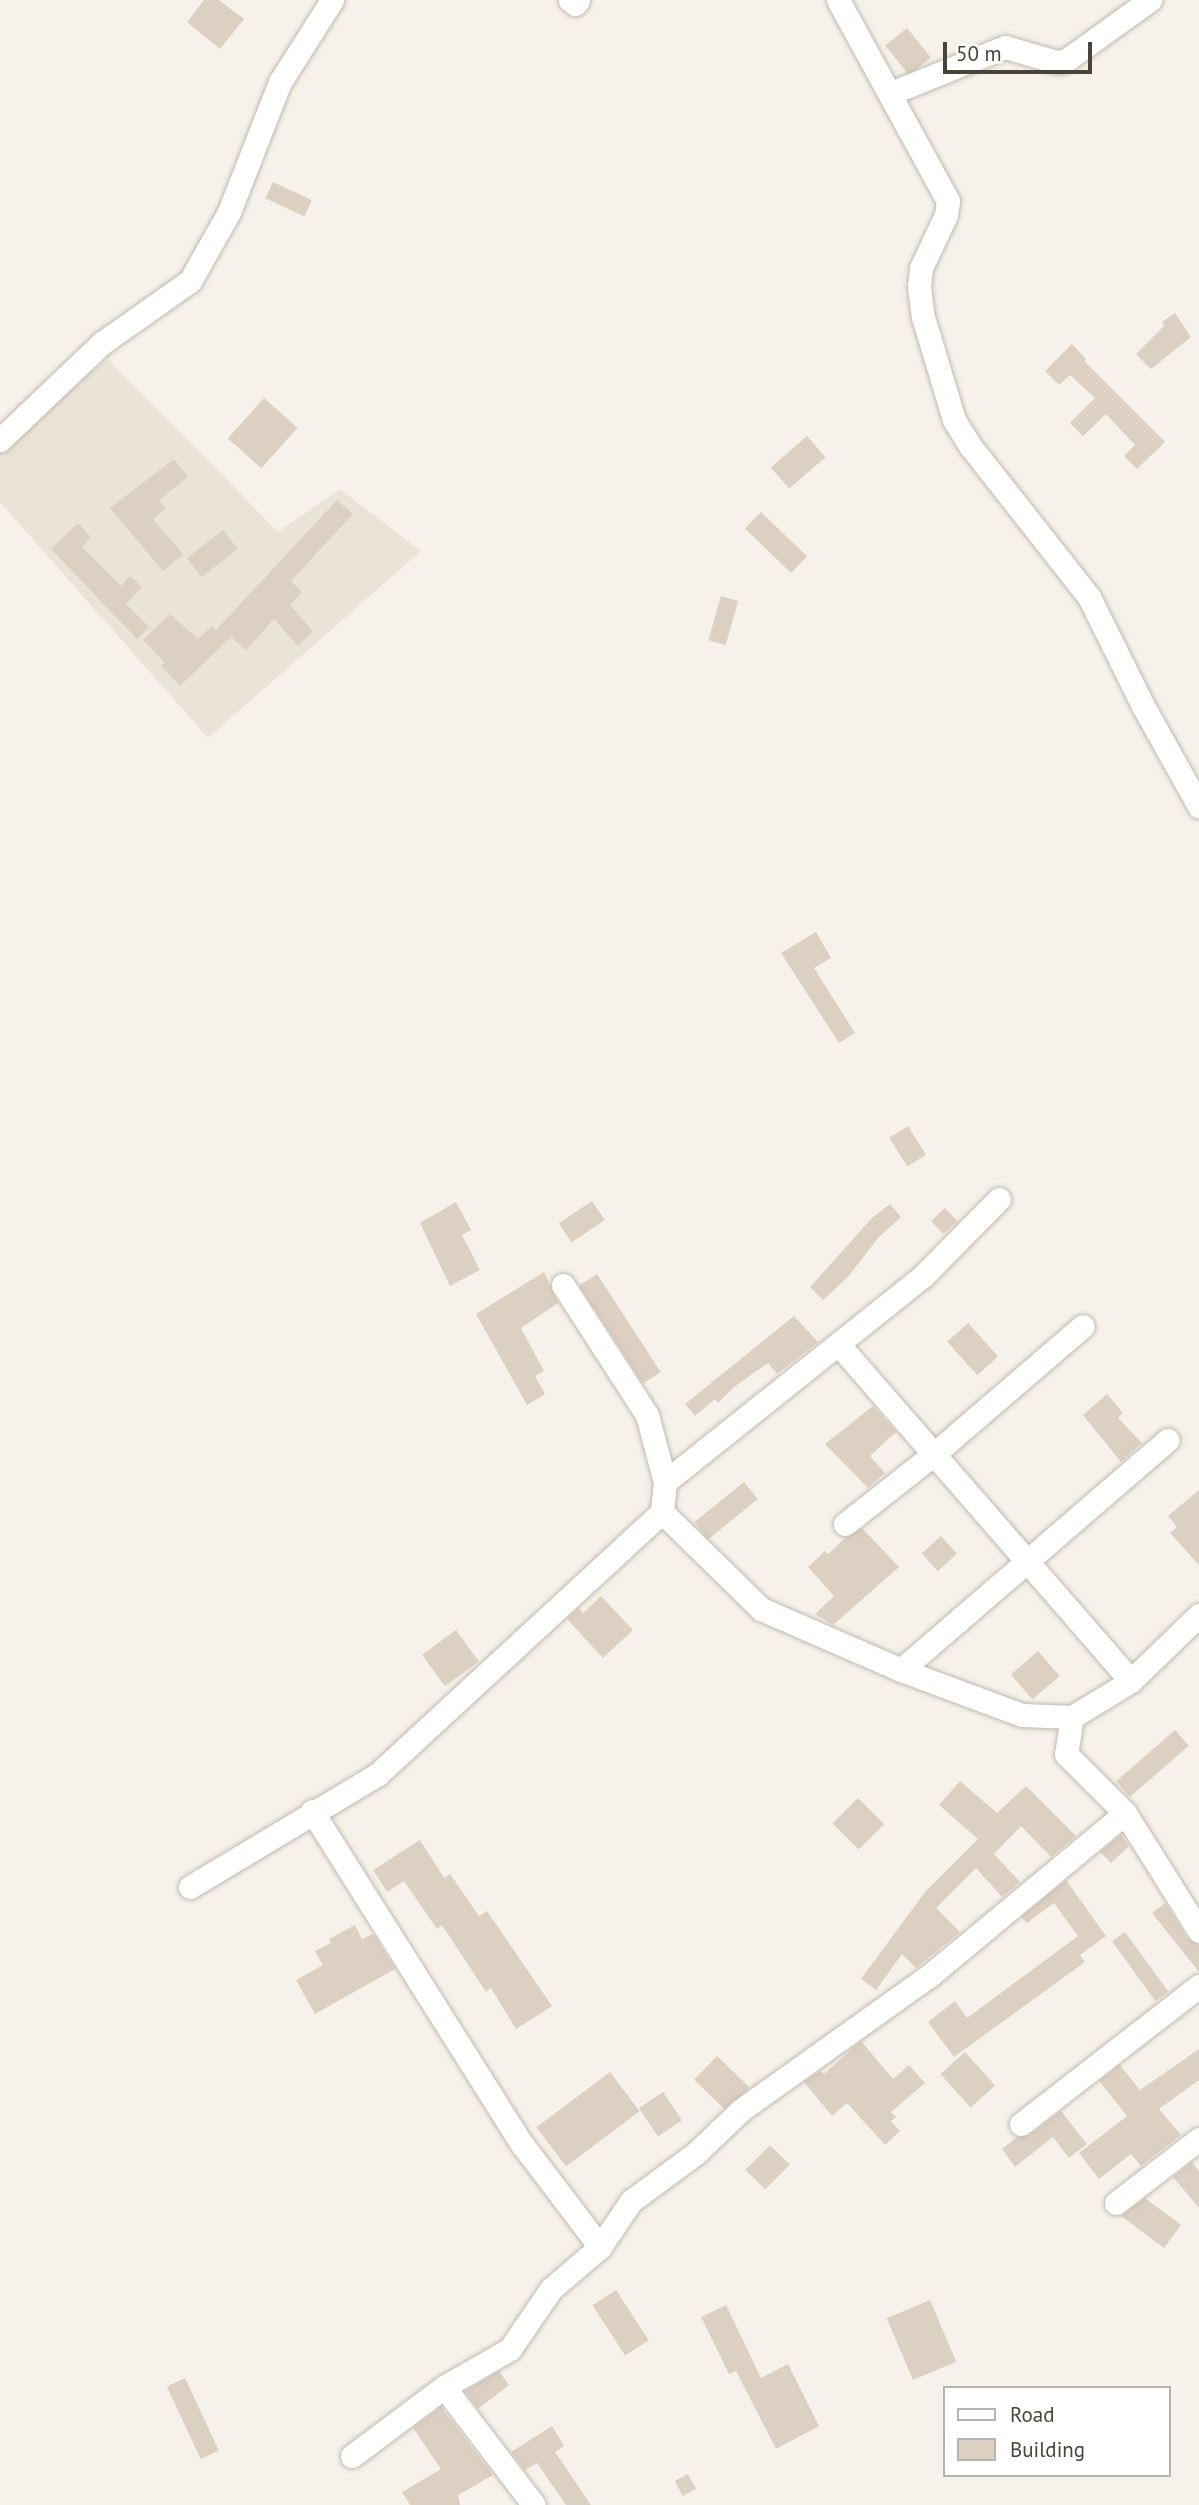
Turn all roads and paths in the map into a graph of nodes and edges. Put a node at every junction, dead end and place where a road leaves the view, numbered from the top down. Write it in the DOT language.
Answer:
graph roads {
  1 [pos="332,0"];
  2 [pos="570,0"];
  3 [pos="578,0"];
  4 [pos="838,0"];
  5 [pos="1150,0"];
  6 [pos="891,93"];
  7 [pos="0,440"];
  8 [pos="1199,806"];
  9 [pos="999,1199"];
  10 [pos="563,1285"];
  11 [pos="1083,1326"];
  12 [pos="839,1345"];
  13 [pos="1167,1440"];
  14 [pos="934,1454"];
  15 [pos="665,1482"];
  16 [pos="662,1512"];
  17 [pos="845,1524"];
  18 [pos="1028,1562"];
  19 [pos="1199,1615"];
  20 [pos="901,1670"];
  21 [pos="1131,1681"];
  22 [pos="1072,1717"];
  23 [pos="312,1811"];
  24 [pos="1125,1813"];
  25 [pos="190,1887"];
  26 [pos="1199,1931"];
  27 [pos="1199,1986"];
  28 [pos="1021,2124"];
  29 [pos="1199,2139"];
  30 [pos="1116,2203"];
  31 [pos="600,2247"];
  32 [pos="444,2387"];
  33 [pos="352,2456"];
  34 [pos="534,2505"];
  1 -- 7 [label="street"];
  2 -- 3 [label="street"];
  4 -- 6 [label="street"];
  5 -- 6 [label="street"];
  6 -- 8 [label="street"];
  9 -- 12 [label="street"];
  10 -- 15 [label="street"];
  11 -- 14 [label="street"];
  12 -- 14 [label="street"];
  12 -- 15 [label="street"];
  13 -- 18 [label="street"];
  14 -- 17 [label="street"];
  14 -- 18 [label="street"];
  15 -- 16 [label="street"];
  16 -- 20 [label="street"];
  16 -- 23 [label="street"];
  18 -- 20 [label="street"];
  18 -- 21 [label="street"];
  19 -- 21 [label="street"];
  20 -- 22 [label="street"];
  21 -- 22 [label="street"];
  22 -- 24 [label="street"];
  23 -- 25 [label="street"];
  23 -- 31 [label="street"];
  24 -- 26 [label="street"];
  24 -- 31 [label="street"];
  27 -- 28 [label="street"];
  29 -- 30 [label="street"];
  31 -- 32 [label="street"];
  32 -- 33 [label="street"];
  32 -- 34 [label="street"];
}
